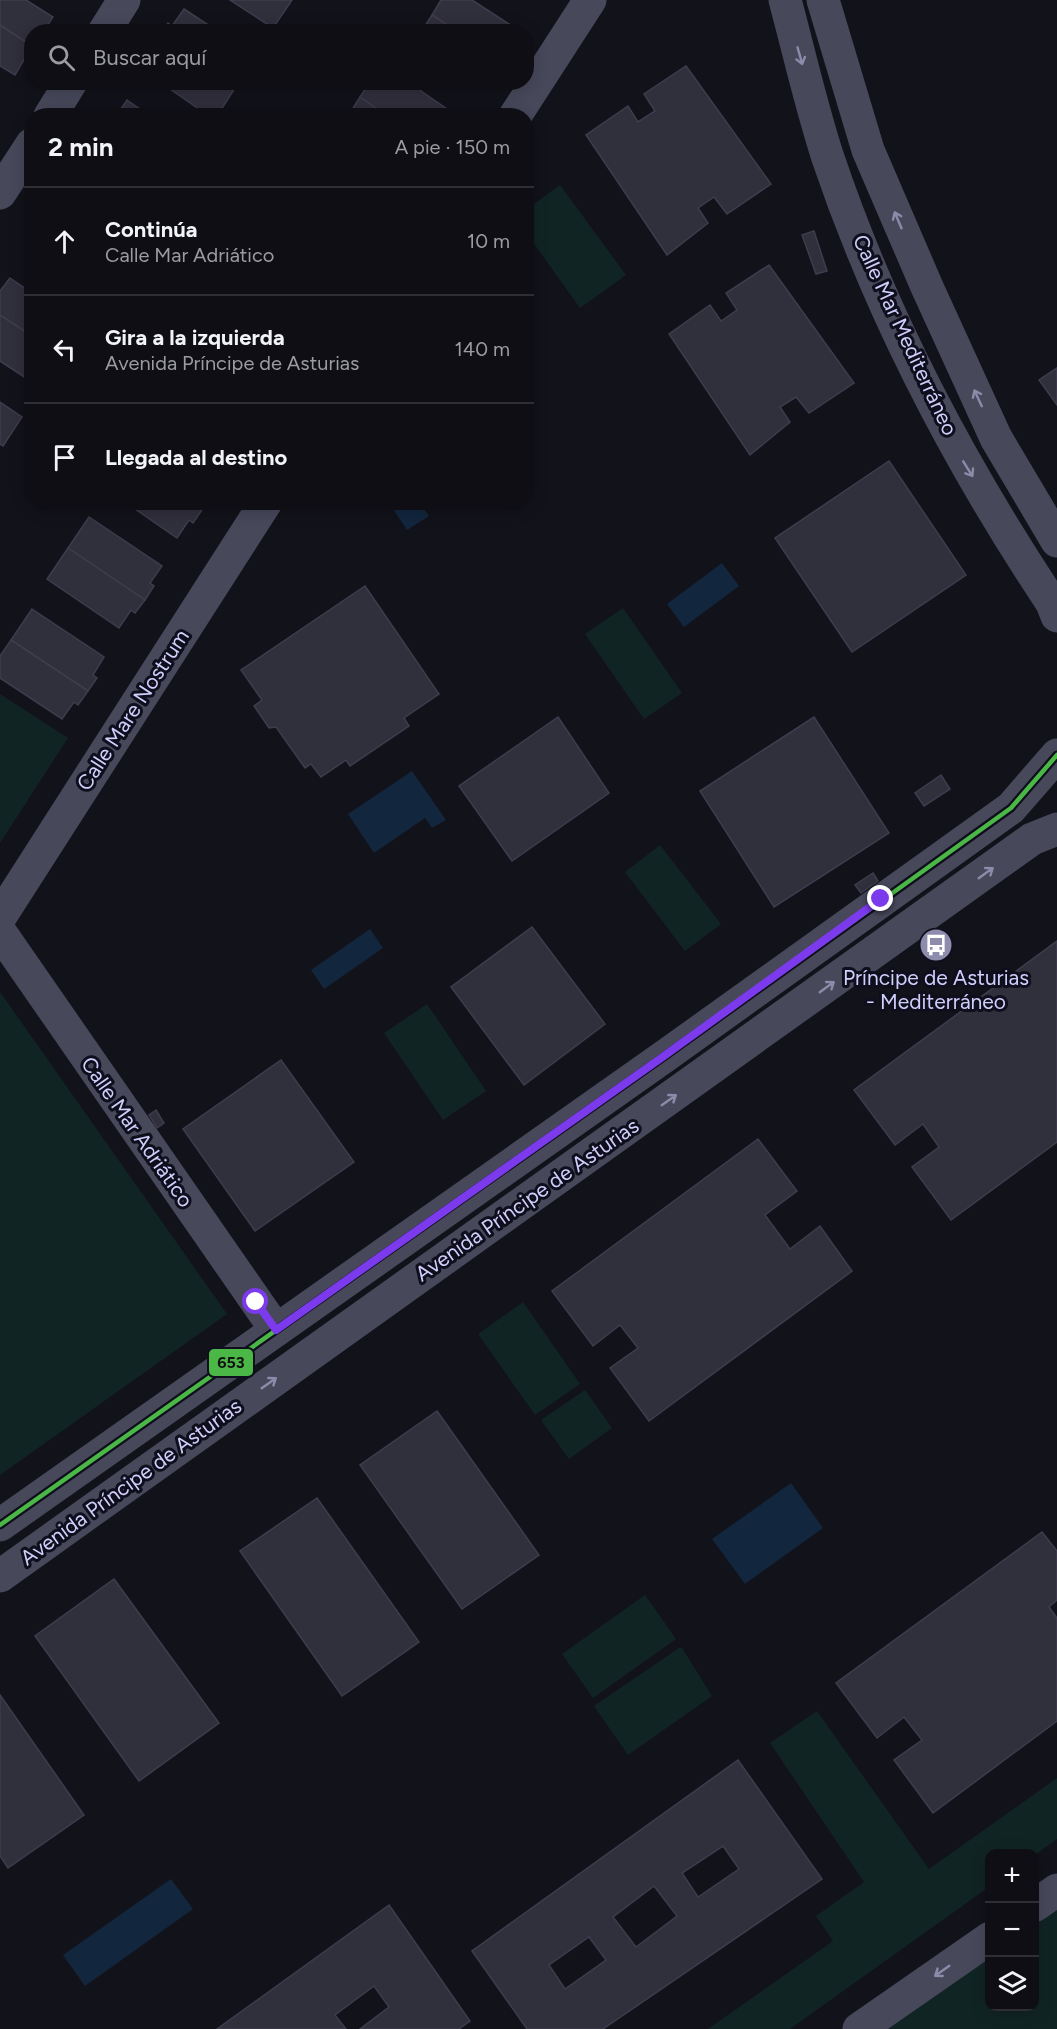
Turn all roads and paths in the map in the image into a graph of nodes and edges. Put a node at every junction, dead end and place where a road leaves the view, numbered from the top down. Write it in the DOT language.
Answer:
graph roads {
  1 [pos="124,0"];
  2 [pos="590,0"];
  3 [pos="784,0"];
  4 [pos="823,0"];
  5 [pos="109,24"];
  6 [pos="534,88"];
  7 [pos="66,90"];
  8 [pos="533,90"];
  9 [pos="55,108"];
  10 [pos="521,108"];
  11 [pos="24,156"];
  12 [pos="0,194"];
  13 [pos="262,510"];
  14 [pos="1057,541"];
  15 [pos="1057,616"];
  16 [pos="1057,755"];
  17 [pos="1057,829"];
  18 [pos="0,917"];
  19 [pos="0,932"];
  20 [pos="276,1330"];
  21 [pos="0,1525"];
  22 [pos="0,1576"];
  23 [pos="1057,1890"];
  24 [pos="1039,1903"];
  25 [pos="985,1941"];
  26 [pos="859,2029"];
  1 -- 5 [label="street"];
  2 -- 6 [label="street"];
  3 -- 15 [label="street, Calle Mar Mediterráneo, one-way"];
  14 -- 4 [label="street, Calle Mar Mediterráneo, one-way"];
  7 -- 9 [label="street"];
  8 -- 10 [label="street"];
  11 -- 12 [label="street"];
  13 -- 18 [label="street, Calle Mare Nostrum"];
  16 -- 20 [label="street, Avenida Príncipe de Asturias"];
  22 -- 17 [label="street, Avenida Príncipe de Asturias, one-way"];
  19 -- 20 [label="street, Calle Mar Adriático"];
  20 -- 21 [label="street, Avenida Príncipe de Asturias"];
  23 -- 24 [label="street"];
  25 -- 26 [label="street, one-way"];
}
